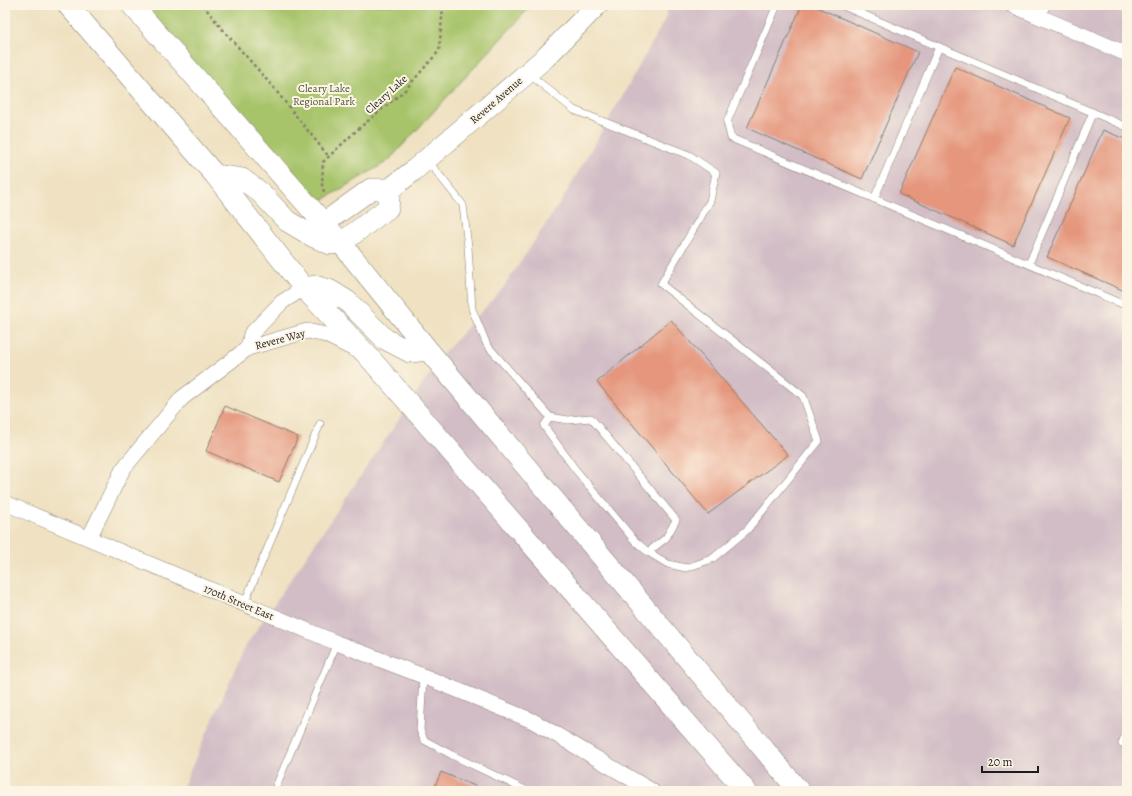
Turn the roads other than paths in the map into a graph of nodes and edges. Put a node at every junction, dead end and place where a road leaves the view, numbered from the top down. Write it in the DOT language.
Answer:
graph roads {
  1 [pos="68,5"];
  2 [pos="132,5"];
  3 [pos="597,5"];
  4 [pos="777,5"];
  5 [pos="841,5"];
  6 [pos="1012,5"];
  7 [pos="1044,11"];
  8 [pos="939,47"];
  9 [pos="1127,54"];
  10 [pos="528,73"];
  11 [pos="1093,112"];
  12 [pos="1127,127"];
  13 [pos="427,159"];
  14 [pos="215,175"];
  15 [pos="390,189"];
  16 [pos="874,199"];
  17 [pos="324,223"];
  18 [pos="342,243"];
  19 [pos="1029,264"];
  20 [pos="304,288"];
  21 [pos="1127,306"];
  22 [pos="248,348"];
  23 [pos="428,350"];
  24 [pos="368,356"];
  25 [pos="550,417"];
  26 [pos="320,424"];
  27 [pos="5,503"];
  28 [pos="89,538"];
  29 [pos="648,552"];
  30 [pos="244,604"];
  31 [pos="337,643"];
  32 [pos="423,676"];
  33 [pos="1127,731"];
  34 [pos="1127,745"];
  35 [pos="274,791"];
  36 [pos="527,791"];
  37 [pos="652,791"];
  38 [pos="746,791"];
  39 [pos="799,791"];
  1 -- 14 [label="main road"];
  2 -- 17 [label="main road"];
  3 -- 10 [label="main road, Revere Avenue"];
  4 -- 16 [label="lane"];
  5 -- 8 [label="lane"];
  6 -- 7 [label="street"];
  7 -- 9 [label="street"];
  8 -- 11 [label="lane"];
  8 -- 16 [label="lane"];
  10 -- 13 [label="main road, Revere Avenue"];
  10 -- 29 [label="lane"];
  11 -- 12 [label="lane"];
  11 -- 19 [label="lane"];
  13 -- 15 [label="main road, Revere Avenue"];
  13 -- 25 [label="lane"];
  14 -- 18 [label="main road"];
  14 -- 20 [label="main road"];
  15 -- 17 [label="main road"];
  15 -- 18 [label="main road"];
  16 -- 19 [label="lane"];
  17 -- 18 [label="main road"];
  18 -- 23 [label="main road"];
  19 -- 21 [label="lane"];
  20 -- 22 [label="street, Revere Way"];
  20 -- 23 [label="main road"];
  20 -- 24 [label="main road"];
  22 -- 24 [label="street, Revere Way"];
  22 -- 28 [label="street"];
  23 -- 39 [label="main road"];
  24 -- 38 [label="main road"];
  25 -- 29 [label="lane"];
  25 -- 29 [label="lane"];
  26 -- 30 [label="lane"];
  27 -- 28 [label="street, 170th Street East"];
  28 -- 30 [label="street, 170th Street East"];
  30 -- 31 [label="street, 170th Street East"];
  31 -- 32 [label="street, 170th Street East"];
  31 -- 35 [label="lane"];
  32 -- 36 [label="lane"];
  32 -- 37 [label="street, 170th Street East"];
  33 -- 34 [label="lane"];
}
